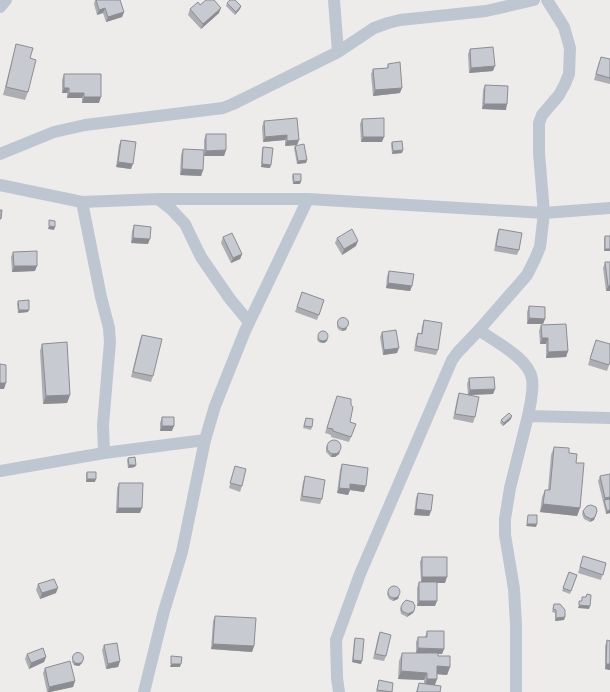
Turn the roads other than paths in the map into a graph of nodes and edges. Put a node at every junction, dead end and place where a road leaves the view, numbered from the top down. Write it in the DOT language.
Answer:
graph roads {
  1 [pos="6,0"];
  2 [pos="334,0"];
  3 [pos="534,0"];
  4 [pos="547,0"];
  5 [pos="0,7"];
  6 [pos="338,52"];
  7 [pos="0,154"];
  8 [pos="0,185"];
  9 [pos="158,199"];
  10 [pos="308,199"];
  11 [pos="82,202"];
  12 [pos="610,208"];
  13 [pos="544,213"];
  14 [pos="249,322"];
  15 [pos="479,330"];
  16 [pos="528,416"];
  17 [pos="610,418"];
  18 [pos="205,440"];
  19 [pos="104,454"];
  20 [pos="0,471"];
  21 [pos="144,692"];
  22 [pos="339,692"];
  23 [pos="516,692"];
  1 -- 5 [label="street"];
  2 -- 6 [label="street"];
  3 -- 6 [label="street"];
  4 -- 13 [label="street"];
  6 -- 7 [label="street"];
  8 -- 11 [label="street"];
  9 -- 10 [label="street"];
  9 -- 11 [label="street"];
  9 -- 14 [label="street"];
  10 -- 13 [label="street"];
  10 -- 14 [label="street"];
  11 -- 19 [label="street"];
  12 -- 13 [label="street"];
  13 -- 15 [label="street"];
  14 -- 18 [label="street"];
  15 -- 16 [label="street"];
  15 -- 22 [label="street"];
  16 -- 17 [label="street"];
  16 -- 23 [label="street"];
  18 -- 19 [label="street"];
  18 -- 21 [label="street"];
  19 -- 20 [label="street"];
}
